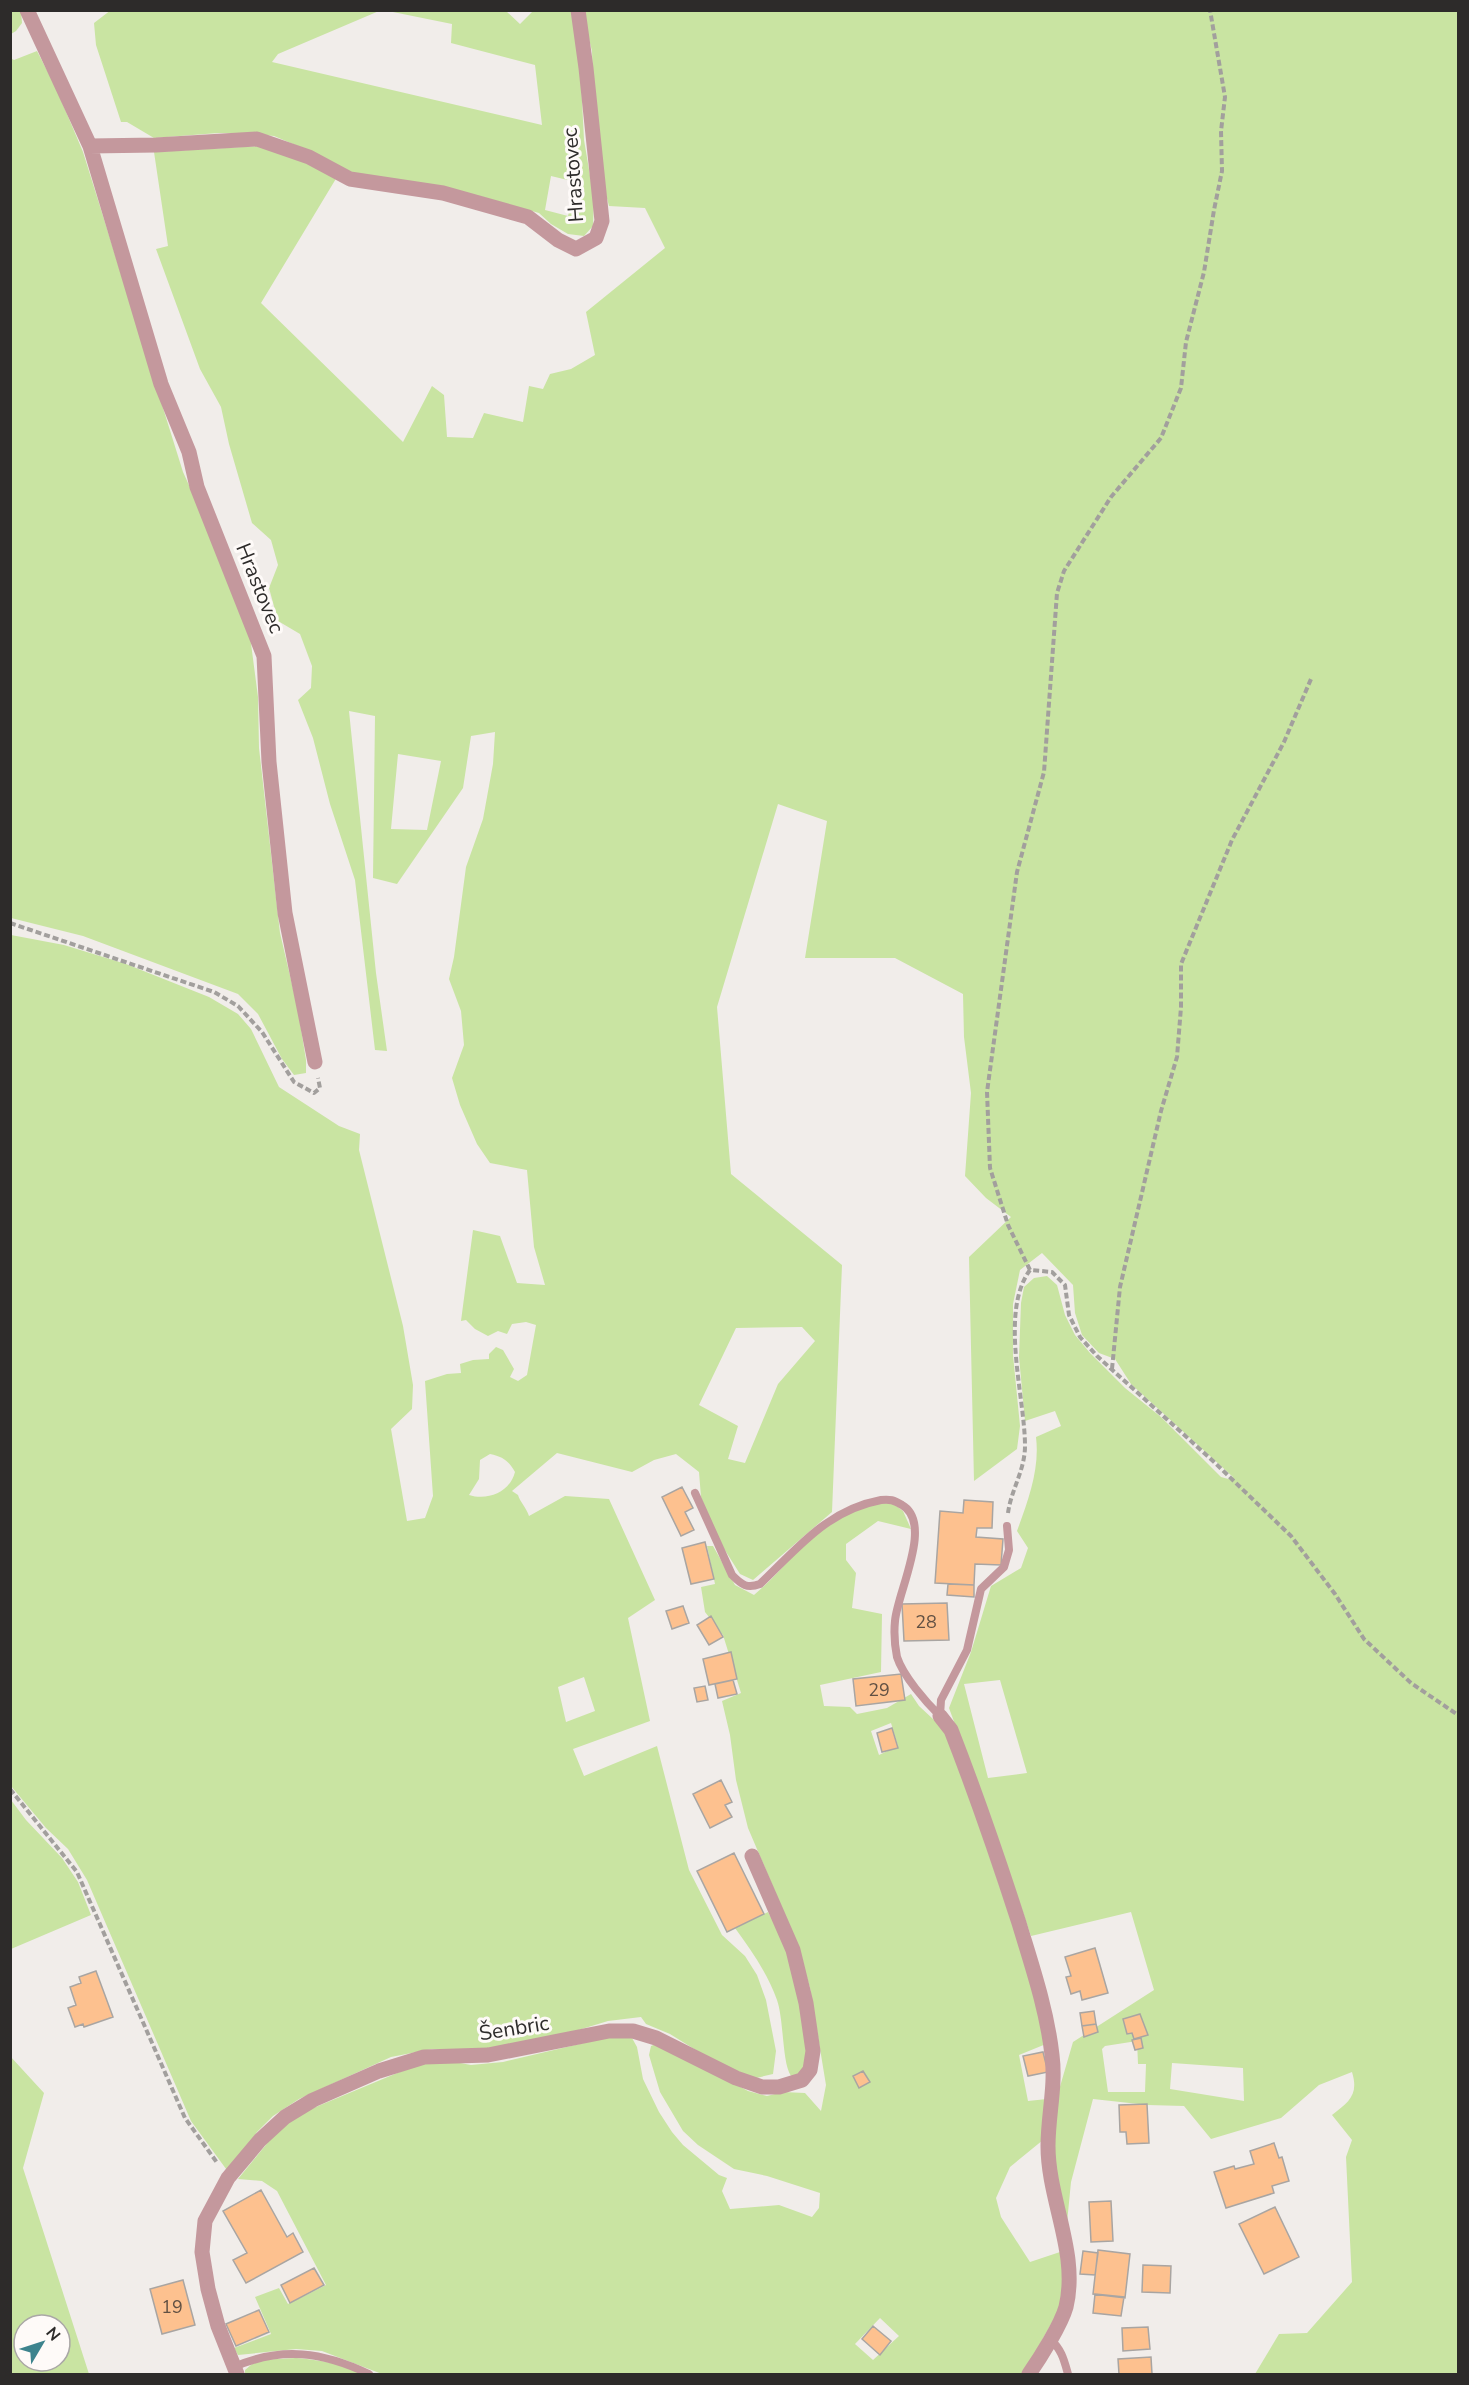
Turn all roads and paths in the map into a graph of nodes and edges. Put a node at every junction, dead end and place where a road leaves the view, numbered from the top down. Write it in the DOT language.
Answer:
graph roads {
  1 [pos="27,10"];
  2 [pos="578,10"];
  3 [pos="1210,10"];
  4 [pos="90,146"];
  5 [pos="1311,679"];
  6 [pos="10,923"];
  7 [pos="315,1062"];
  8 [pos="1030,1270"];
  9 [pos="1112,1370"];
  10 [pos="695,1493"];
  11 [pos="1007,1526"];
  12 [pos="1458,1715"];
  13 [pos="940,1716"];
  14 [pos="10,1790"];
  15 [pos="752,1856"];
  16 [pos="228,2178"];
  17 [pos="1050,2338"];
  18 [pos="235,2371"];
  19 [pos="369,2374"];
  20 [pos="1029,2374"];
  21 [pos="1068,2374"];
  1 -- 4 [label="street, Hrastovec"];
  2 -- 4 [label="street, Hrastovec"];
  3 -- 8 [label="path"];
  4 -- 7 [label="street, Hrastovec"];
  5 -- 9 [label="path"];
  6 -- 7 [label="path"];
  8 -- 9 [label="path"];
  8 -- 11 [label="path"];
  9 -- 12 [label="path"];
  10 -- 13 [label="lane"];
  11 -- 13 [label="lane"];
  13 -- 17 [label="street"];
  14 -- 16 [label="path"];
  15 -- 16 [label="street, Šenbric"];
  16 -- 18 [label="street, Šenbric"];
  17 -- 20 [label="street"];
  17 -- 21 [label="lane"];
  18 -- 19 [label="lane"];
}
